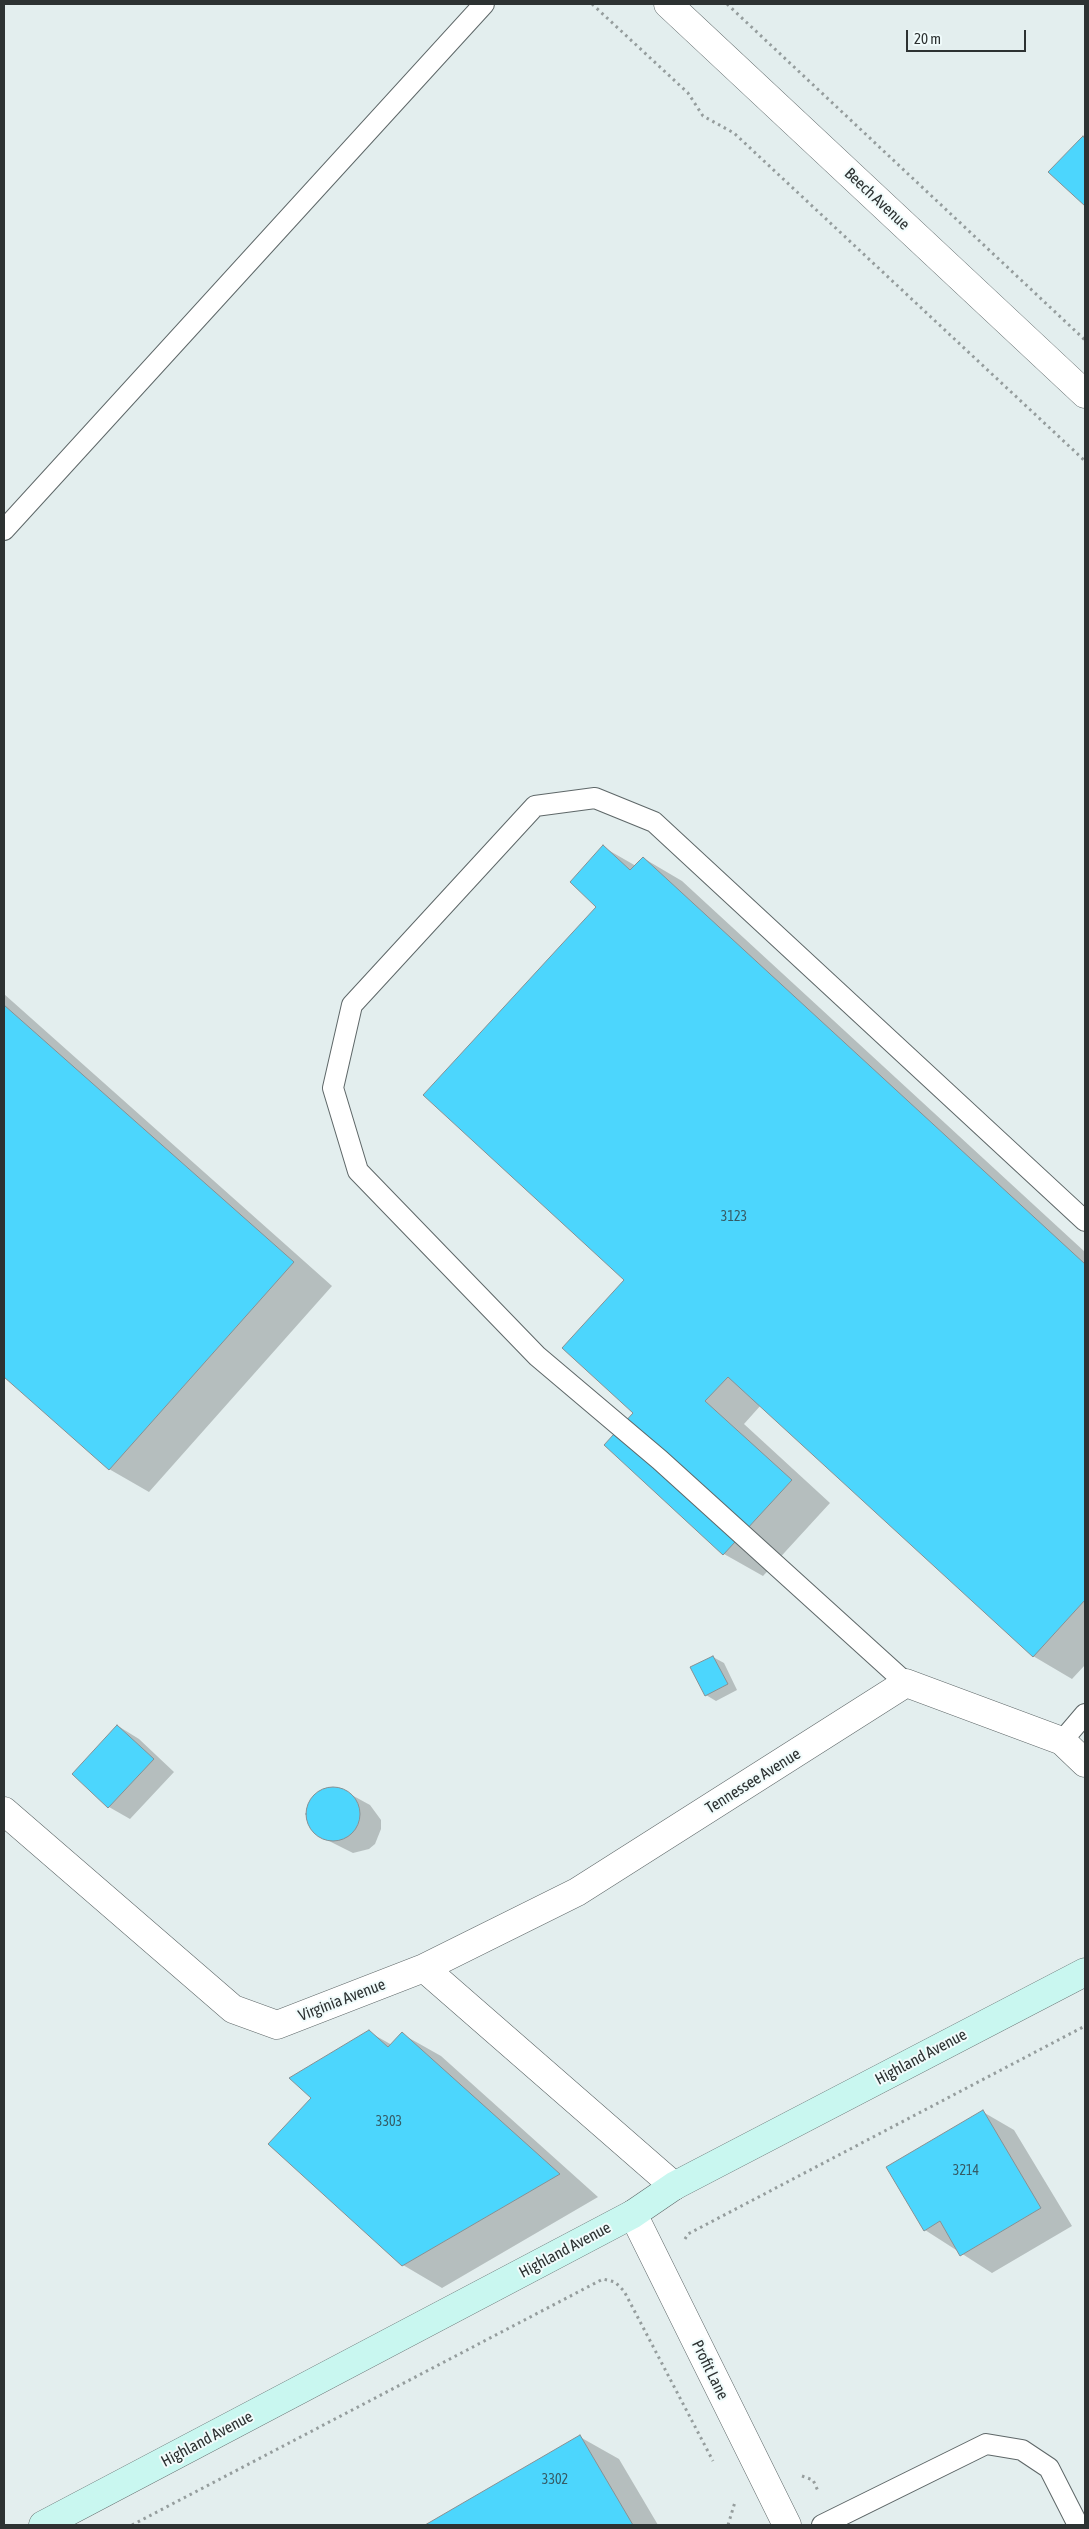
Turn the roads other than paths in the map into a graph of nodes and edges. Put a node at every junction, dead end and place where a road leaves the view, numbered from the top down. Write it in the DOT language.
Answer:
graph roads {
  1 [pos="484,4"];
  2 [pos="668,4"];
  3 [pos="1085,394"];
  4 [pos="4,530"];
  5 [pos="1085,1221"];
  6 [pos="906,1683"];
  7 [pos="1085,1714"];
  8 [pos="1062,1741"];
  9 [pos="1085,1762"];
  10 [pos="4,1811"];
  11 [pos="424,1968"];
  12 [pos="1085,1972"];
  13 [pos="674,2186"];
  14 [pos="633,2214"];
  15 [pos="827,2523"];
  16 [pos="43,2525"];
  17 [pos="787,2525"];
  18 [pos="1078,2525"];
  1 -- 4 [label="lane"];
  2 -- 3 [label="street, Beech Avenue"];
  5 -- 6 [label="lane"];
  6 -- 8 [label="street"];
  6 -- 11 [label="street, Tennessee Avenue"];
  7 -- 8 [label="lane"];
  8 -- 9 [label="street"];
  10 -- 11 [label="street, Virginia Avenue"];
  11 -- 13 [label="street"];
  12 -- 13 [label="street, Highland Avenue"];
  13 -- 14 [label="street, Highland Avenue"];
  14 -- 16 [label="street, Highland Avenue"];
  14 -- 17 [label="street, Profit Lane"];
  15 -- 18 [label="lane"];
}
